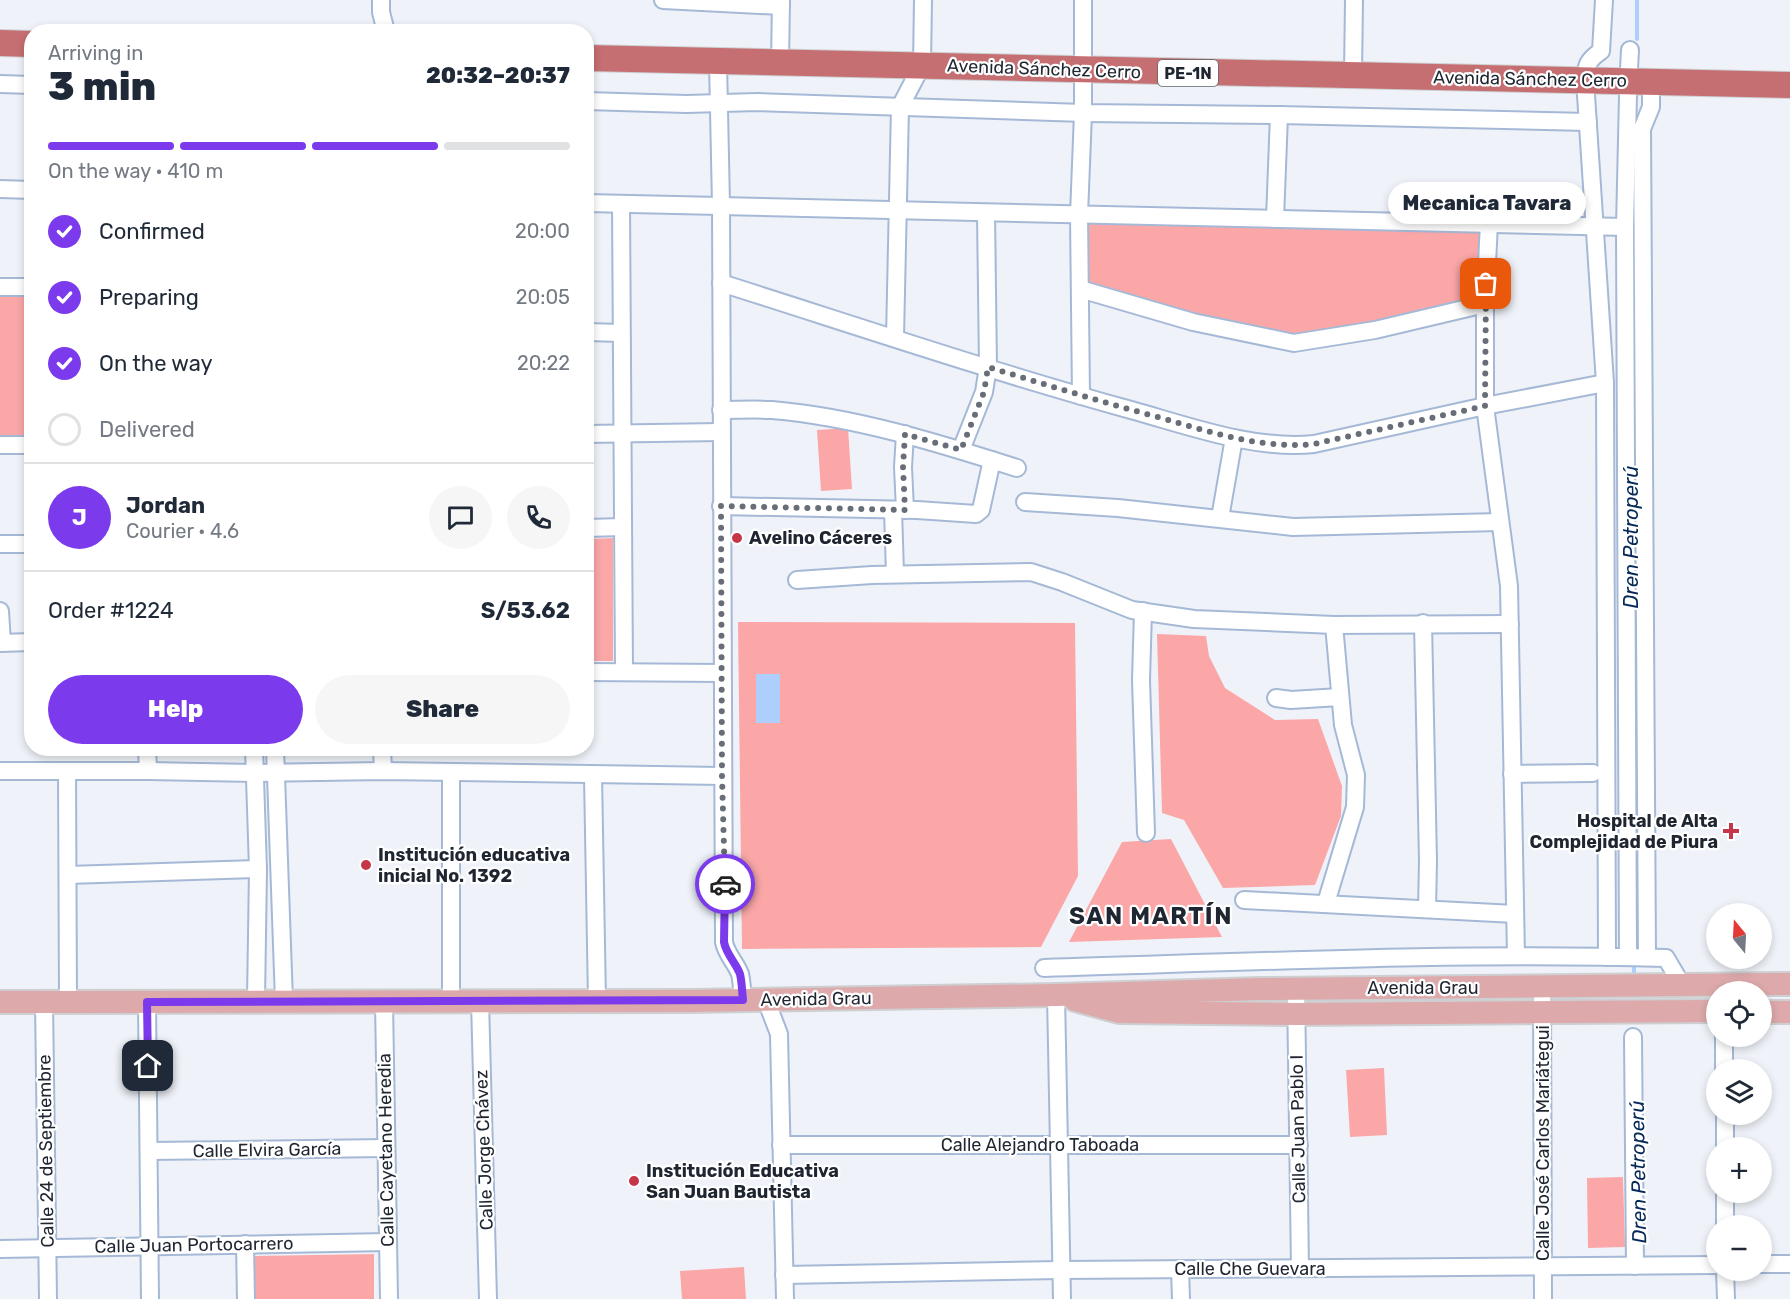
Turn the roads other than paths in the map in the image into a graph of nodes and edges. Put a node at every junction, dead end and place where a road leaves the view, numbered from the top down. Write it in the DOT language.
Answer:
graph roads {
  1 [pos="381,0"];
  2 [pos="663,0"];
  3 [pos="923,0"];
  4 [pos="1083,0"];
  5 [pos="1354,0"];
  6 [pos="1604,0"];
  7 [pos="781,3"];
  8 [pos="384,24"];
  9 [pos="0,43"];
  10 [pos="24,44"];
  11 [pos="1630,50"];
  12 [pos="594,58"];
  13 [pos="718,62"];
  14 [pos="780,62"];
  15 [pos="922,65"];
  16 [pos="1629,69"];
  17 [pos="1082,70"];
  18 [pos="1353,74"];
  19 [pos="1585,80"];
  20 [pos="1651,82"];
  21 [pos="0,84"];
  22 [pos="24,85"];
  23 [pos="1790,85"];
  24 [pos="1628,95"];
  25 [pos="594,101"];
  26 [pos="720,103"];
  27 [pos="900,106"];
  28 [pos="1083,113"];
  29 [pos="1280,115"];
  30 [pos="1588,122"];
  31 [pos="0,189"];
  32 [pos="24,190"];
  33 [pos="594,203"];
  34 [pos="621,204"];
  35 [pos="721,205"];
  36 [pos="899,210"];
  37 [pos="986,213"];
  38 [pos="1079,215"];
  39 [pos="1275,219"];
  40 [pos="1490,223"];
  41 [pos="1594,227"];
  42 [pos="1625,227"];
  43 [pos="721,283"];
  44 [pos="0,287"];
  45 [pos="24,287"];
  46 [pos="1080,289"];
  47 [pos="1485,304"];
  48 [pos="594,332"];
  49 [pos="621,333"];
  50 [pos="895,338"];
  51 [pos="988,367"];
  52 [pos="1605,383"];
  53 [pos="1081,396"];
  54 [pos="1485,406"];
  55 [pos="721,410"];
  56 [pos="721,432"];
  57 [pos="594,434"];
  58 [pos="622,434"];
  59 [pos="905,434"];
  60 [pos="1234,438"];
  61 [pos="0,445"];
  62 [pos="24,445"];
  63 [pos="961,450"];
  64 [pos="992,460"];
  65 [pos="1017,468"];
  66 [pos="1025,502"];
  67 [pos="721,506"];
  68 [pos="899,510"];
  69 [pos="1220,518"];
  70 [pos="1500,522"];
  71 [pos="623,527"];
  72 [pos="594,528"];
  73 [pos="24,543"];
  74 [pos="0,544"];
  75 [pos="895,574"];
  76 [pos="797,580"];
  77 [pos="0,611"];
  78 [pos="1143,611"];
  79 [pos="1423,623"];
  80 [pos="1510,624"];
  81 [pos="1334,625"];
  82 [pos="24,642"];
  83 [pos="1,643"];
  84 [pos="594,672"];
  85 [pos="624,672"];
  86 [pos="722,673"];
  87 [pos="1340,697"];
  88 [pos="1276,698"];
  89 [pos="147,756"];
  90 [pos="254,756"];
  91 [pos="275,756"];
  92 [pos="382,756"];
  93 [pos="0,771"];
  94 [pos="67,771"];
  95 [pos="147,771"];
  96 [pos="383,771"];
  97 [pos="451,772"];
  98 [pos="255,773"];
  99 [pos="275,773"];
  100 [pos="1593,773"];
  101 [pos="1512,774"];
  102 [pos="593,775"];
  103 [pos="722,776"];
  104 [pos="1146,833"];
  105 [pos="258,869"];
  106 [pos="68,875"];
  107 [pos="1244,900"];
  108 [pos="1326,903"];
  109 [pos="1427,909"];
  110 [pos="1515,914"];
  111 [pos="1516,956"];
  112 [pos="1607,957"];
  113 [pos="1628,957"];
  114 [pos="1647,957"];
  115 [pos="1044,968"];
  116 [pos="1790,984"];
  117 [pos="1682,985"];
  118 [pos="1542,987"];
  119 [pos="1296,989"];
  120 [pos="1056,995"];
  121 [pos="256,1000"];
  122 [pos="743,1000"];
  123 [pos="766,1000"];
  124 [pos="284,1001"];
  125 [pos="480,1001"];
  126 [pos="597,1001"];
  127 [pos="0,1002"];
  128 [pos="44,1002"];
  129 [pos="68,1002"];
  130 [pos="147,1002"];
  131 [pos="384,1002"];
  132 [pos="451,1002"];
  133 [pos="1706,1011"];
  134 [pos="1772,1012"];
  135 [pos="1790,1012"];
  136 [pos="1542,1013"];
  137 [pos="1296,1014"];
  138 [pos="1633,1037"];
  139 [pos="781,1144"];
  140 [pos="1060,1145"];
  141 [pos="1299,1145"];
  142 [pos="386,1148"];
  143 [pos="148,1151"];
  144 [pos="388,1242"];
  145 [pos="244,1244"];
  146 [pos="150,1246"];
  147 [pos="48,1248"];
  148 [pos="0,1249"];
  149 [pos="1772,1264"];
  150 [pos="1790,1264"];
  151 [pos="1706,1265"];
  152 [pos="1635,1266"];
  153 [pos="1543,1267"];
  154 [pos="1300,1268"];
  155 [pos="1180,1269"];
  156 [pos="1061,1270"];
  157 [pos="784,1275"];
  158 [pos="1725,1281"];
  159 [pos="48,1299"];
  160 [pos="150,1299"];
  161 [pos="246,1299"];
  162 [pos="389,1299"];
  163 [pos="488,1299"];
  164 [pos="785,1299"];
  165 [pos="1062,1299"];
  166 [pos="1181,1299"];
  167 [pos="1543,1299"];
  168 [pos="1726,1299"];
  1 -- 8 [label="street"];
  2 -- 7 [label="street"];
  3 -- 15 [label="street"];
  4 -- 17 [label="street"];
  5 -- 18 [label="street"];
  6 -- 19 [label="street"];
  7 -- 14 [label="street"];
  9 -- 10 [label="highway"];
  11 -- 16 [label="street"];
  12 -- 13 [label="highway, Avenida Sánchez Cerro / PE-1N"];
  13 -- 14 [label="highway, Avenida Sánchez Cerro / PE-1N"];
  13 -- 26 [label="street"];
  14 -- 15 [label="highway, Avenida Sánchez Cerro / PE-1N"];
  15 -- 17 [label="highway, Avenida Sánchez Cerro / PE-1N"];
  15 -- 27 [label="street"];
  17 -- 18 [label="highway, Avenida Sánchez Cerro / PE-1N"];
  17 -- 28 [label="street"];
  18 -- 19 [label="highway, Avenida Sánchez Cerro / PE-1N"];
  19 -- 20 [label="highway, Avenida Sánchez Cerro / PE-1N"];
  19 -- 30 [label="street"];
  20 -- 23 [label="highway, Avenida Sánchez Cerro / PE-1N"];
  20 -- 114 [label="street"];
  21 -- 22 [label="street"];
  24 -- 42 [label="street"];
  25 -- 26 [label="street"];
  26 -- 27 [label="street"];
  26 -- 35 [label="street"];
  27 -- 28 [label="street"];
  27 -- 36 [label="street"];
  28 -- 29 [label="street"];
  28 -- 38 [label="street"];
  29 -- 30 [label="street"];
  29 -- 39 [label="street"];
  30 -- 41 [label="street"];
  31 -- 32 [label="street"];
  33 -- 34 [label="street"];
  34 -- 35 [label="street"];
  34 -- 49 [label="street"];
  35 -- 36 [label="street"];
  35 -- 43 [label="street"];
  36 -- 37 [label="street"];
  36 -- 50 [label="street"];
  37 -- 38 [label="street"];
  37 -- 51 [label="street"];
  38 -- 39 [label="street"];
  38 -- 46 [label="street"];
  39 -- 40 [label="street"];
  40 -- 41 [label="street"];
  40 -- 47 [label="street"];
  41 -- 42 [label="street"];
  41 -- 52 [label="street"];
  42 -- 113 [label="street"];
  43 -- 50 [label="street"];
  43 -- 55 [label="street"];
  44 -- 45 [label="street"];
  46 -- 47 [label="street"];
  46 -- 53 [label="street"];
  47 -- 54 [label="street"];
  48 -- 49 [label="street"];
  49 -- 58 [label="street"];
  50 -- 51 [label="street"];
  51 -- 53 [label="street"];
  51 -- 63 [label="street"];
  52 -- 54 [label="street"];
  52 -- 112 [label="street"];
  53 -- 60 [label="street"];
  54 -- 60 [label="street"];
  54 -- 70 [label="street"];
  55 -- 56 [label="street"];
  55 -- 59 [label="street"];
  56 -- 58 [label="street"];
  56 -- 67 [label="street"];
  57 -- 58 [label="street"];
  58 -- 71 [label="street"];
  59 -- 63 [label="street"];
  59 -- 68 [label="street"];
  60 -- 69 [label="street"];
  61 -- 62 [label="street"];
  63 -- 64 [label="street"];
  64 -- 65 [label="street"];
  64 -- 68 [label="street"];
  66 -- 69 [label="street"];
  67 -- 68 [label="street"];
  67 -- 86 [label="street"];
  68 -- 75 [label="street"];
  69 -- 70 [label="street"];
  70 -- 80 [label="street"];
  71 -- 72 [label="street"];
  71 -- 85 [label="street"];
  73 -- 74 [label="street"];
  75 -- 76 [label="street"];
  75 -- 78 [label="street"];
  77 -- 83 [label="street"];
  78 -- 81 [label="street"];
  78 -- 104 [label="street"];
  79 -- 80 [label="street"];
  79 -- 81 [label="street"];
  79 -- 109 [label="street"];
  80 -- 101 [label="street"];
  81 -- 87 [label="street"];
  82 -- 83 [label="street"];
  84 -- 85 [label="street"];
  85 -- 86 [label="street"];
  86 -- 103 [label="street"];
  87 -- 88 [label="street"];
  87 -- 108 [label="street"];
  89 -- 95 [label="street"];
  90 -- 98 [label="street"];
  91 -- 99 [label="street"];
  92 -- 96 [label="street"];
  93 -- 94 [label="street"];
  94 -- 95 [label="street"];
  94 -- 106 [label="street"];
  95 -- 98 [label="street"];
  96 -- 97 [label="street"];
  96 -- 99 [label="street"];
  97 -- 102 [label="street"];
  97 -- 132 [label="street"];
  98 -- 99 [label="street"];
  98 -- 105 [label="street"];
  99 -- 124 [label="street"];
  100 -- 101 [label="street"];
  101 -- 110 [label="street"];
  102 -- 103 [label="street"];
  102 -- 126 [label="street"];
  103 -- 122 [label="street"];
  105 -- 106 [label="street"];
  105 -- 121 [label="street"];
  106 -- 129 [label="street"];
  107 -- 108 [label="street"];
  108 -- 109 [label="street"];
  109 -- 110 [label="street"];
  110 -- 111 [label="street"];
  111 -- 112 [label="street"];
  111 -- 115 [label="street"];
  112 -- 113 [label="street"];
  113 -- 114 [label="street"];
  114 -- 117 [label="street"];
  116 -- 117 [label="main road, Avenida Grau"];
  117 -- 118 [label="main road, Avenida Grau"];
  118 -- 119 [label="main road, Avenida Grau"];
  118 -- 136 [label="street, Calle José Carlos Mariátegui"];
  119 -- 120 [label="main road, Avenida Grau"];
  119 -- 137 [label="street, Calle Juan Pablo I"];
  120 -- 123 [label="main road, Avenida Grau"];
  120 -- 137 [label="main road, Avenida Grau"];
  120 -- 140 [label="street"];
  121 -- 124 [label="main road, Avenida Grau"];
  121 -- 130 [label="main road, Avenida Grau"];
  122 -- 123 [label="main road, Avenida Grau"];
  122 -- 126 [label="main road, Avenida Grau"];
  123 -- 139 [label="street"];
  124 -- 131 [label="main road, Avenida Grau"];
  125 -- 126 [label="main road, Avenida Grau"];
  125 -- 132 [label="main road, Avenida Grau"];
  125 -- 163 [label="street, Calle Jorge Chávez"];
  127 -- 128 [label="main road, Avenida Grau"];
  128 -- 129 [label="main road, Avenida Grau"];
  128 -- 147 [label="street, Calle 24 de Septiembre"];
  129 -- 130 [label="main road, Avenida Grau"];
  130 -- 143 [label="street"];
  131 -- 132 [label="main road, Avenida Grau"];
  131 -- 142 [label="street, Calle Cayetano Heredia"];
  133 -- 136 [label="main road, Avenida Grau"];
  134 -- 135 [label="main road"];
  136 -- 137 [label="main road, Avenida Grau"];
  136 -- 153 [label="street, Calle José Carlos Mariátegui"];
  137 -- 141 [label="street, Calle Juan Pablo I"];
  138 -- 152 [label="street"];
  139 -- 140 [label="street, Calle Alejandro Taboada"];
  139 -- 157 [label="street"];
  140 -- 141 [label="street, Calle Alejandro Taboada"];
  140 -- 156 [label="street"];
  141 -- 154 [label="street, Calle Juan Pablo I"];
  142 -- 143 [label="street, Calle Elvira García"];
  142 -- 144 [label="street, Calle Cayetano Heredia"];
  143 -- 146 [label="street"];
  144 -- 145 [label="street, Calle Juan Portocarrero"];
  144 -- 162 [label="street, Calle Cayetano Heredia"];
  145 -- 146 [label="street, Calle Juan Portocarrero"];
  145 -- 161 [label="street"];
  146 -- 147 [label="street, Calle Juan Portocarrero"];
  146 -- 160 [label="street"];
  147 -- 148 [label="street, Calle Juan Portocarrero"];
  147 -- 159 [label="street, Calle 24 de Septiembre"];
  149 -- 150 [label="street"];
  151 -- 152 [label="street, Calle Che Guevara"];
  152 -- 153 [label="street, Calle Che Guevara"];
  153 -- 154 [label="street, Calle Che Guevara"];
  153 -- 167 [label="street, Calle José Carlos Mariátegui"];
  154 -- 155 [label="street, Calle Che Guevara"];
  155 -- 156 [label="street, Calle Che Guevara"];
  155 -- 166 [label="street"];
  156 -- 157 [label="street, Calle Che Guevara"];
  156 -- 165 [label="street"];
  157 -- 164 [label="street"];
  158 -- 168 [label="street"];
}
